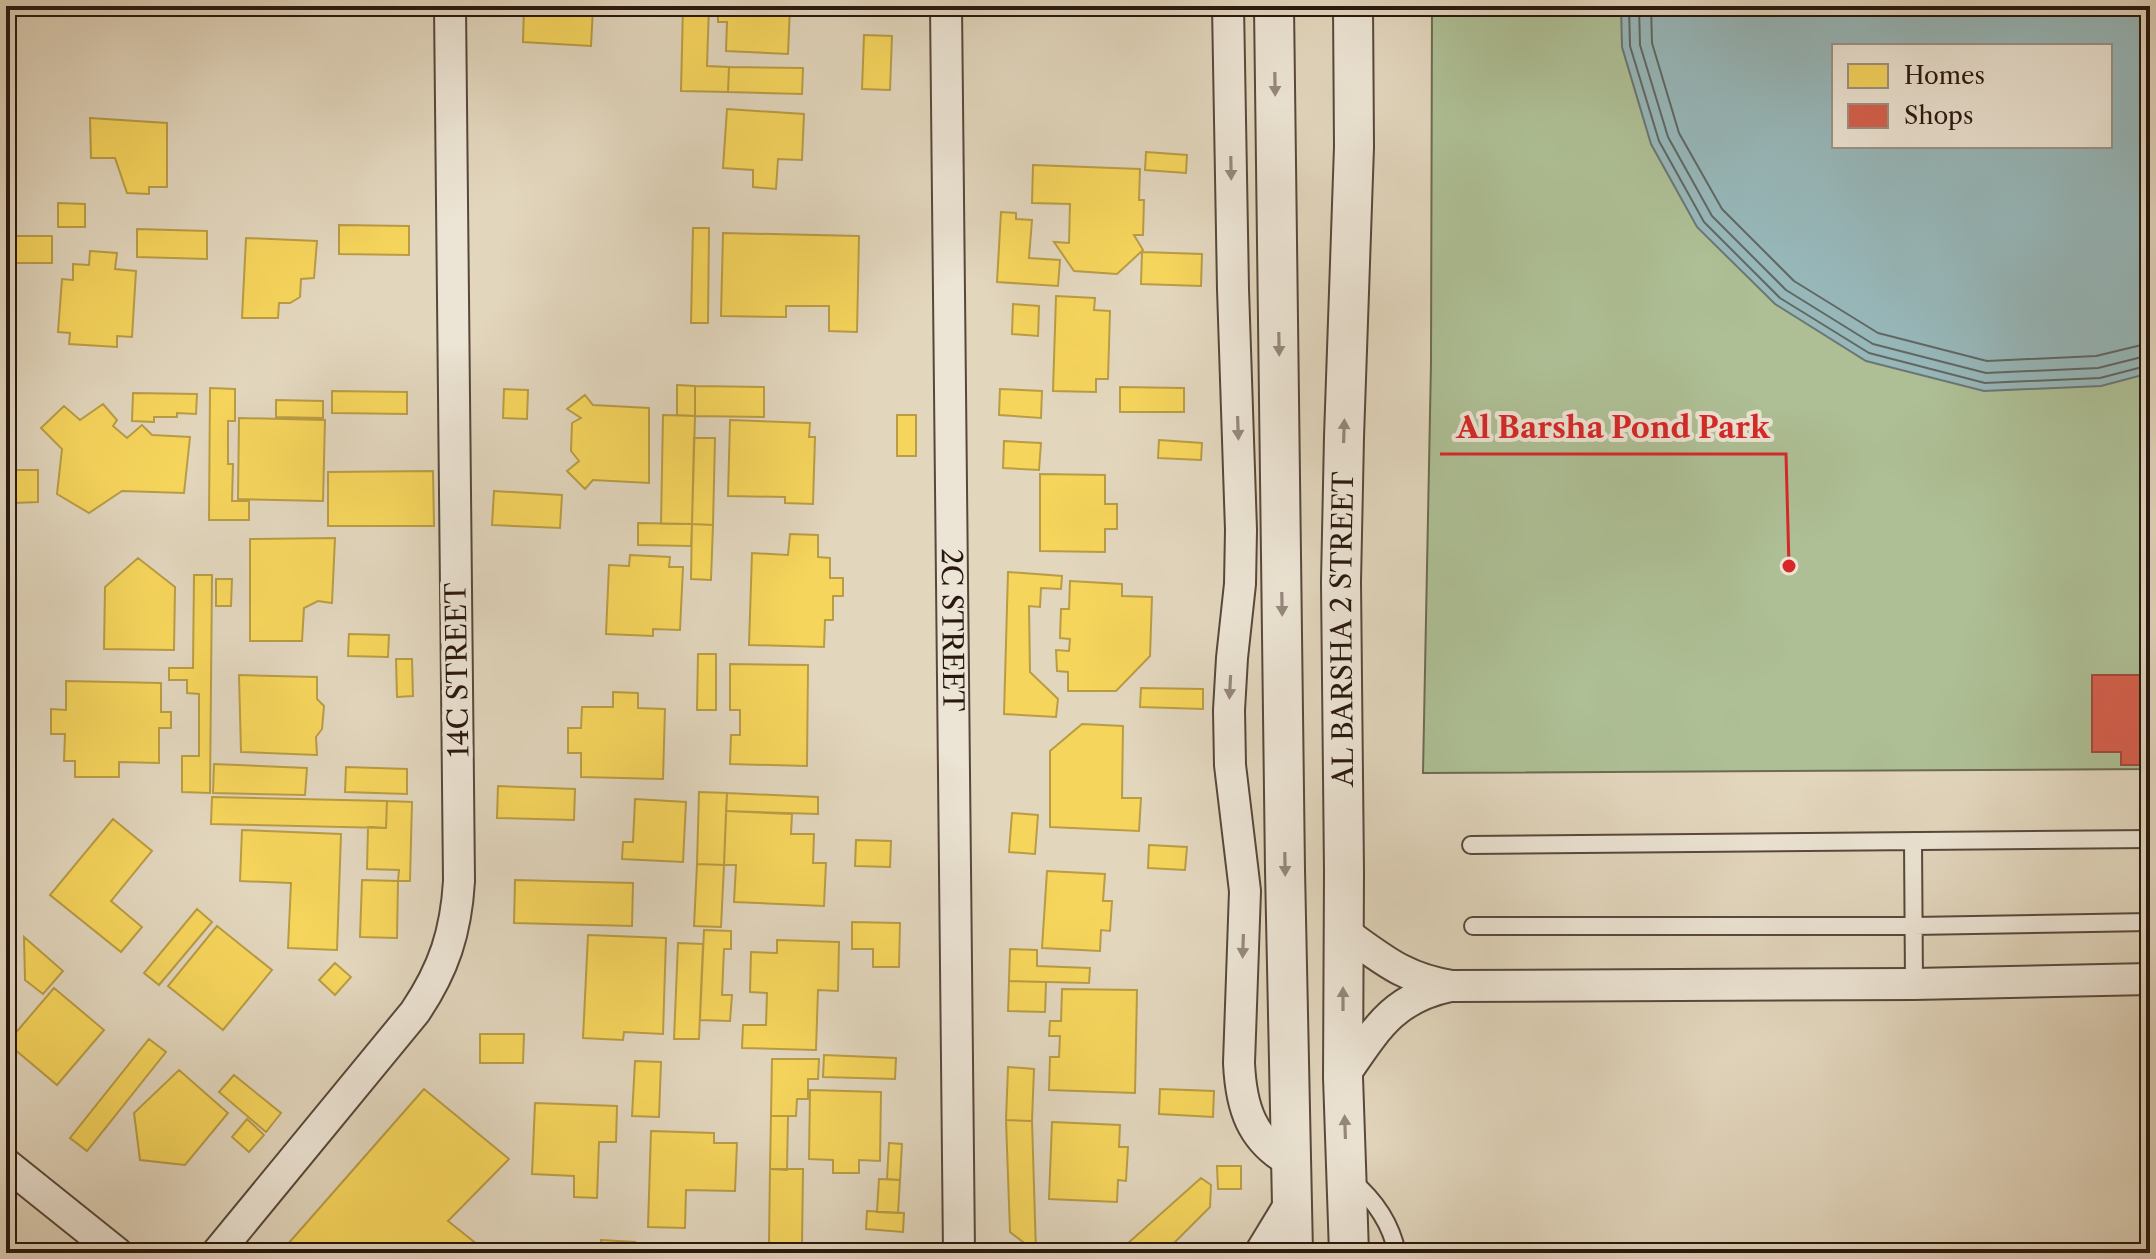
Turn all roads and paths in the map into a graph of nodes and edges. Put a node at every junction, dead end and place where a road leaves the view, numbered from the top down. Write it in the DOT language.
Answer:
graph roads {
  1 [pos="450,6"];
  2 [pos="946,6"];
  3 [pos="1228,6"];
  4 [pos="1274,6"];
  5 [pos="1353,6"];
  6 [pos="2150,839"];
  7 [pos="1913,841"];
  8 [pos="1471,845"];
  9 [pos="2150,922"];
  10 [pos="1473,926"];
  11 [pos="1913,926"];
  12 [pos="1343,931"];
  13 [pos="2150,979"];
  14 [pos="1914,984"];
  15 [pos="1452,986"];
  16 [pos="1343,1077"];
  17 [pos="1291,1162"];
  18 [pos="6,1164"];
  19 [pos="1346,1176"];
  20 [pos="1291,1202"];
  21 [pos="117,1253"];
  22 [pos="217,1253"];
  23 [pos="959,1253"];
  24 [pos="1260,1253"];
  25 [pos="1293,1253"];
  26 [pos="1349,1253"];
  27 [pos="1397,1253"];
  1 -- 22 [label="street, 14C STREET"];
  2 -- 23 [label="street, 2C STREET"];
  3 -- 17 [label="street, one-way"];
  4 -- 17 [label="street, one-way"];
  12 -- 5 [label="street, AL BARSHA 2 STREET, one-way"];
  6 -- 7 [label="lane"];
  7 -- 8 [label="lane"];
  7 -- 11 [label="lane"];
  9 -- 11 [label="lane"];
  10 -- 11 [label="lane"];
  11 -- 14 [label="lane"];
  12 -- 15 [label="street"];
  16 -- 12 [label="street, AL BARSHA 2 STREET, one-way"];
  13 -- 14 [label="street"];
  14 -- 15 [label="street"];
  15 -- 16 [label="street"];
  19 -- 16 [label="street, AL BARSHA 2 STREET, one-way"];
  17 -- 20 [label="street"];
  18 -- 21 [label="street"];
  19 -- 26 [label="street, AL BARSHA 2 STREET"];
  19 -- 27 [label="lane"];
  20 -- 24 [label="street"];
  20 -- 25 [label="street"];
}
